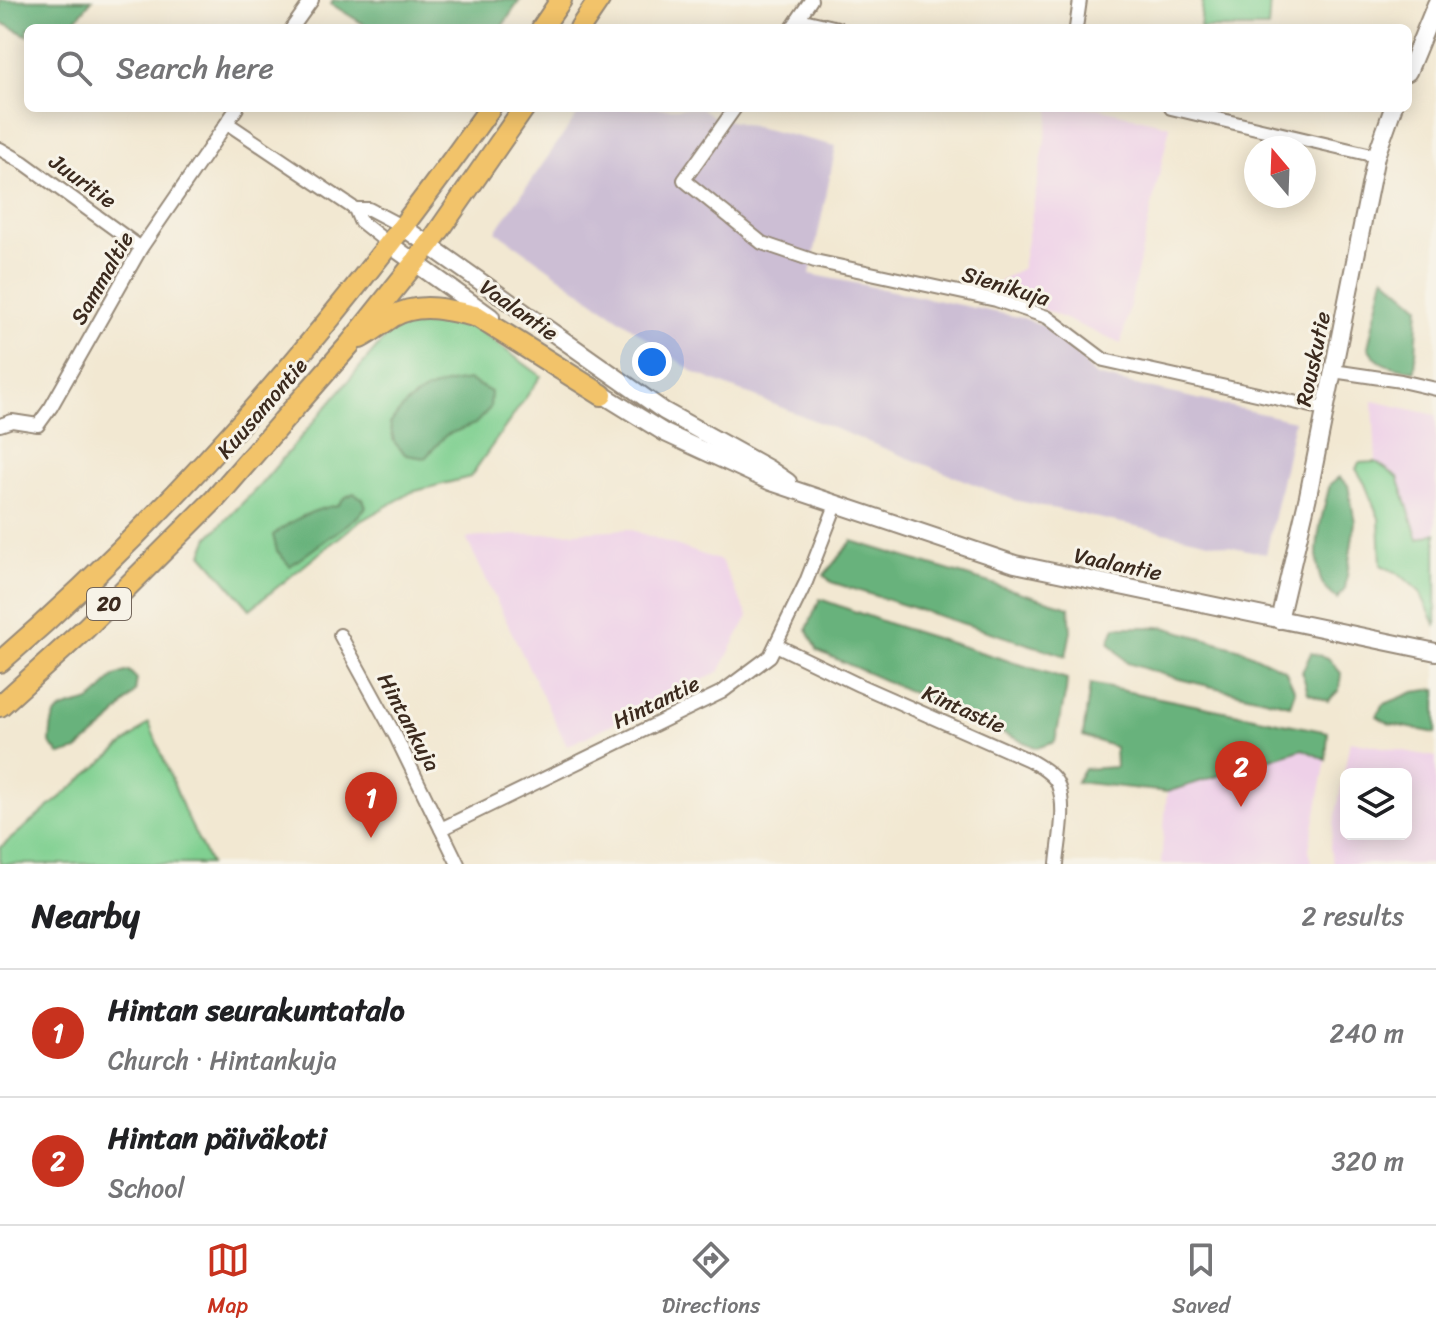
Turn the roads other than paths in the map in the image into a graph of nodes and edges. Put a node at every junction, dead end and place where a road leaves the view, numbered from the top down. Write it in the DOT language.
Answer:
graph roads {
  1 [pos="312,0"];
  2 [pos="561,0"];
  3 [pos="599,0"];
  4 [pos="811,0"];
  5 [pos="1080,0"];
  6 [pos="1435,8"];
  7 [pos="795,23"];
  8 [pos="295,24"];
  9 [pos="545,24"];
  10 [pos="583,24"];
  11 [pos="1077,24"];
  12 [pos="1412,63"];
  13 [pos="234,112"];
  14 [pos="487,112"];
  15 [pos="521,112"];
  16 [pos="732,112"];
  17 [pos="1188,112"];
  18 [pos="1392,112"];
  19 [pos="227,123"];
  20 [pos="0,149"];
  21 [pos="1376,156"];
  22 [pos="355,209"];
  23 [pos="403,227"];
  24 [pos="389,244"];
  25 [pos="429,245"];
  26 [pos="141,248"];
  27 [pos="415,263"];
  28 [pos="350,344"];
  29 [pos="1333,371"];
  30 [pos="1436,389"];
  31 [pos="602,395"];
  32 [pos="1325,409"];
  33 [pos="0,412"];
  34 [pos="6,423"];
  35 [pos="799,490"];
  36 [pos="836,505"];
  37 [pos="1279,620"];
  38 [pos="340,635"];
  39 [pos="776,645"];
  40 [pos="1436,652"];
  41 [pos="0,662"];
  42 [pos="0,706"];
  43 [pos="441,829"];
  44 [pos="458,864"];
  45 [pos="1057,864"];
  1 -- 8 [label="street"];
  2 -- 9 [label="highway"];
  3 -- 10 [label="highway"];
  4 -- 7 [label="street"];
  5 -- 11 [label="street"];
  6 -- 12 [label="street"];
  13 -- 19 [label="street, Sammaltie"];
  14 -- 23 [label="highway, Kuusamontie / 20"];
  15 -- 25 [label="highway, Kuusamontie / 20"];
  16 -- 32 [label="street, Sienikuja"];
  17 -- 21 [label="street"];
  18 -- 21 [label="street, Rouskutie"];
  19 -- 22 [label="street"];
  19 -- 26 [label="street, Sammaltie"];
  20 -- 26 [label="street, Juuritie"];
  21 -- 29 [label="street, Rouskutie"];
  22 -- 23 [label="street"];
  22 -- 24 [label="street"];
  23 -- 24 [label="highway, Kuusamontie / 20"];
  23 -- 25 [label="street, Vaalantie"];
  24 -- 27 [label="street, Vaalantie"];
  24 -- 41 [label="highway, Kuusamontie / 20"];
  25 -- 27 [label="highway, Kuusamontie / 20"];
  25 -- 35 [label="street, Vaalantie"];
  26 -- 34 [label="street, Sammaltie"];
  27 -- 28 [label="highway, Kuusamontie / 20"];
  27 -- 31 [label="street, Vaalantie"];
  28 -- 31 [label="highway"];
  28 -- 42 [label="highway, Kuusamontie / 20"];
  29 -- 30 [label="street"];
  29 -- 32 [label="street, Rouskutie"];
  31 -- 35 [label="street, Vaalantie"];
  32 -- 37 [label="street, Rouskutie"];
  33 -- 34 [label="street"];
  35 -- 36 [label="street, Vaalantie"];
  36 -- 37 [label="street, Vaalantie"];
  36 -- 39 [label="street, Hintantie"];
  37 -- 40 [label="street, Vaalantie"];
  38 -- 43 [label="street, Hintankuja"];
  39 -- 43 [label="street, Hintantie"];
  39 -- 45 [label="street, Kintastie"];
  43 -- 44 [label="street"];
}
